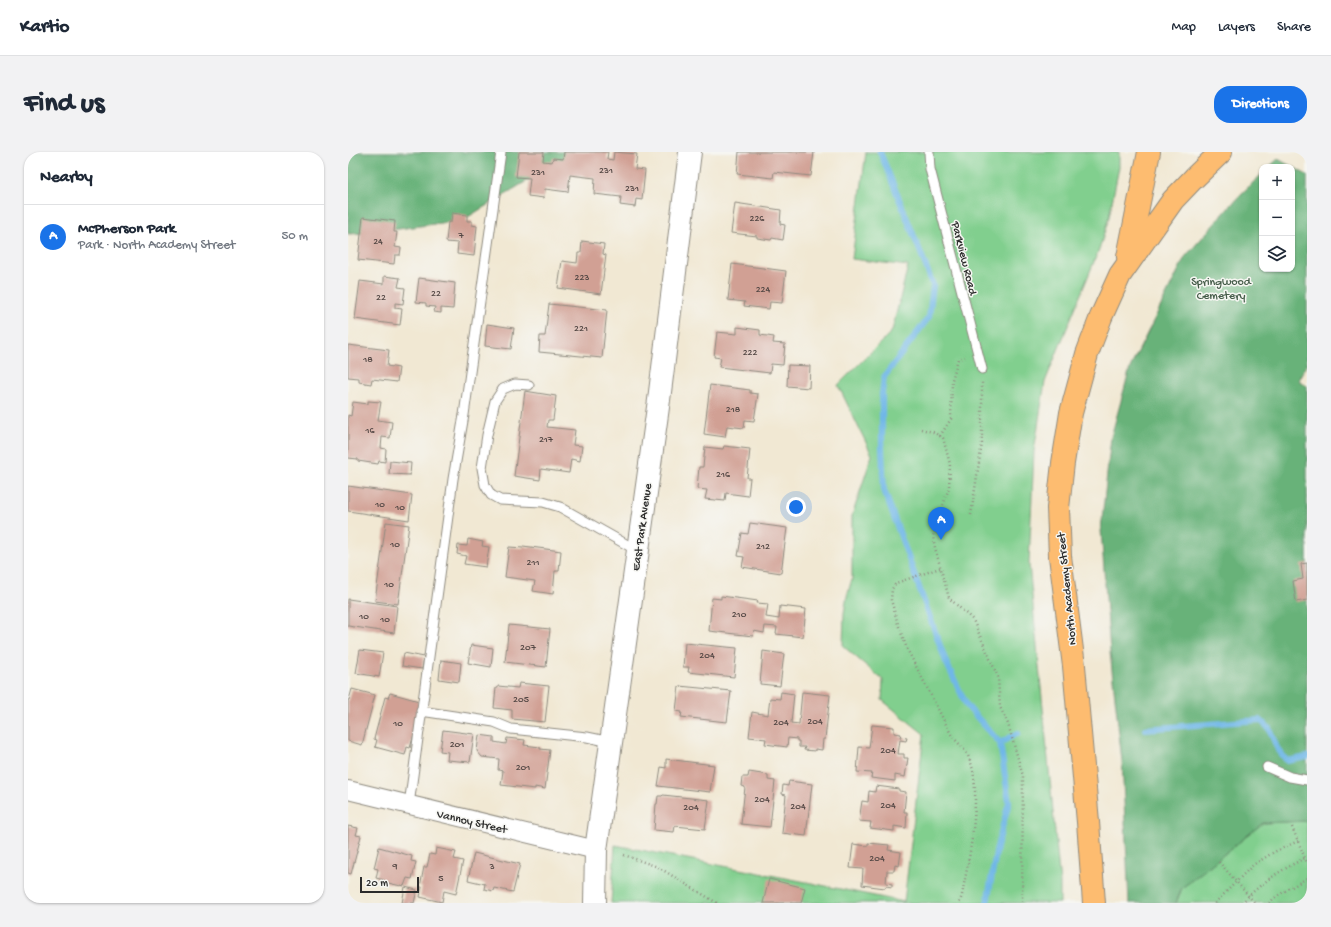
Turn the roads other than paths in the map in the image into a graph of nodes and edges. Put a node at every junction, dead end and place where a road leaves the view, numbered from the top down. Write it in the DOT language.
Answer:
graph roads {
  1 [pos="501,152"];
  2 [pos="690,152"];
  3 [pos="929,152"];
  4 [pos="1149,152"];
  5 [pos="1221,152"];
  6 [pos="1126,265"];
  7 [pos="982,369"];
  8 [pos="529,385"];
  9 [pos="638,552"];
  10 [pos="421,711"];
  11 [pos="611,742"];
  12 [pos="1267,767"];
  13 [pos="1307,780"];
  14 [pos="348,790"];
  15 [pos="409,805"];
  16 [pos="596,850"];
  17 [pos="595,903"];
  18 [pos="1094,903"];
  1 -- 10 [label="lane"];
  2 -- 9 [label="street, East Park Avenue"];
  3 -- 7 [label="lane, Parkview Road"];
  4 -- 6 [label="highway"];
  5 -- 6 [label="highway, North Academy Street"];
  6 -- 18 [label="highway, North Academy Street"];
  8 -- 9 [label="lane"];
  9 -- 11 [label="street, East Park Avenue"];
  10 -- 11 [label="lane"];
  10 -- 15 [label="lane"];
  11 -- 16 [label="street, East Park Avenue"];
  12 -- 13 [label="lane"];
  14 -- 15 [label="street, Vannoy Street"];
  15 -- 16 [label="street, Vannoy Street"];
  16 -- 17 [label="street, East Park Avenue"];
}
